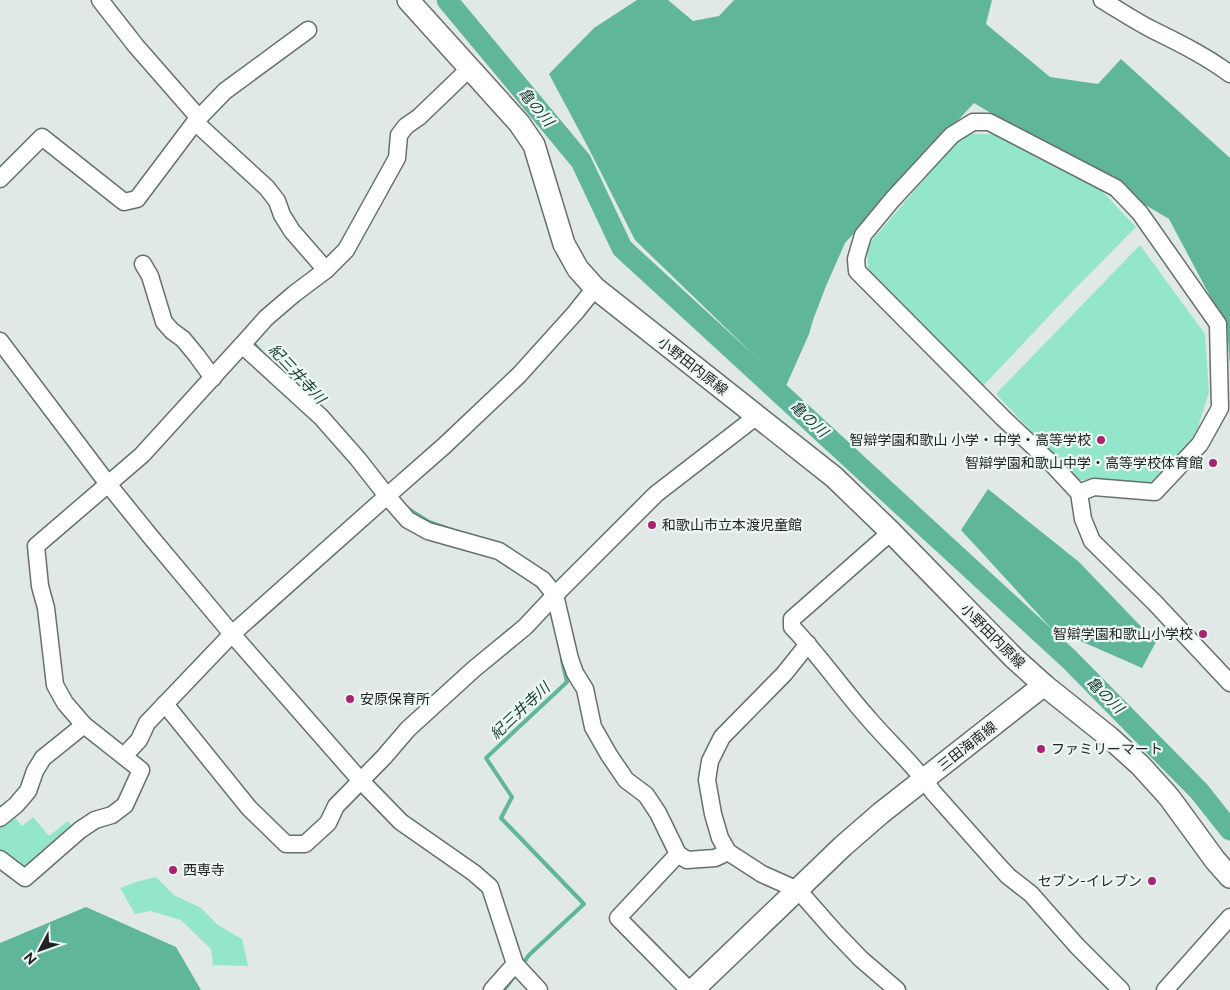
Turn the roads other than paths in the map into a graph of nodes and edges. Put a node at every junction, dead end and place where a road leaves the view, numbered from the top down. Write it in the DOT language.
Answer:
graph roads {
  1 [pos="100,0"];
  2 [pos="408,0"];
  3 [pos="1102,0"];
  4 [pos="308,30"];
  5 [pos="470,68"];
  6 [pos="1230,74"];
  7 [pos="197,120"];
  8 [pos="0,179"];
  9 [pos="143,264"];
  10 [pos="326,270"];
  11 [pos="595,288"];
  12 [pos="0,341"];
  13 [pos="242,345"];
  14 [pos="213,378"];
  15 [pos="757,416"];
  16 [pos="108,484"];
  17 [pos="1078,493"];
  18 [pos="386,496"];
  19 [pos="892,532"];
  20 [pos="555,595"];
  21 [pos="232,634"];
  22 [pos="808,644"];
  23 [pos="1230,683"];
  24 [pos="1044,685"];
  25 [pos="165,704"];
  26 [pos="84,725"];
  27 [pos="124,756"];
  28 [pos="924,779"];
  29 [pos="361,781"];
  30 [pos="0,818"];
  31 [pos="728,852"];
  32 [pos="678,854"];
  33 [pos="0,859"];
  34 [pos="1230,877"];
  35 [pos="798,890"];
  36 [pos="1230,917"];
  37 [pos="516,964"];
  38 [pos="492,990"];
  39 [pos="539,990"];
  40 [pos="689,990"];
  41 [pos="693,990"];
  42 [pos="897,990"];
  43 [pos="1121,990"];
  44 [pos="1165,990"];
  1 -- 7 [label="street"];
  2 -- 5 [label="main road, 小野田内原線"];
  3 -- 6 [label="street"];
  4 -- 7 [label="street"];
  5 -- 10 [label="street"];
  5 -- 11 [label="main road, 小野田内原線"];
  7 -- 8 [label="street"];
  7 -- 10 [label="street"];
  9 -- 14 [label="street"];
  10 -- 13 [label="street"];
  11 -- 15 [label="main road, 小野田内原線"];
  11 -- 18 [label="street"];
  12 -- 16 [label="street"];
  13 -- 14 [label="street"];
  13 -- 18 [label="street"];
  14 -- 16 [label="street"];
  15 -- 19 [label="main road, 小野田内原線"];
  15 -- 20 [label="street"];
  16 -- 21 [label="street"];
  16 -- 26 [label="street"];
  17 -- 17 [label="street"];
  17 -- 23 [label="street"];
  18 -- 20 [label="street"];
  18 -- 21 [label="street"];
  19 -- 22 [label="street"];
  19 -- 24 [label="main road, 小野田内原線"];
  20 -- 29 [label="street"];
  20 -- 32 [label="street"];
  21 -- 25 [label="street"];
  21 -- 29 [label="street"];
  22 -- 28 [label="street"];
  22 -- 31 [label="street"];
  24 -- 28 [label="main road, 三田海南線"];
  24 -- 34 [label="main road"];
  25 -- 27 [label="street"];
  25 -- 29 [label="street"];
  26 -- 27 [label="street"];
  26 -- 30 [label="street"];
  27 -- 33 [label="street"];
  28 -- 35 [label="main road, 三田海南線"];
  28 -- 43 [label="street"];
  29 -- 37 [label="street"];
  31 -- 32 [label="street"];
  31 -- 35 [label="street"];
  32 -- 40 [label="street"];
  35 -- 41 [label="main road, 三田海南線"];
  35 -- 42 [label="street"];
  36 -- 44 [label="street"];
  37 -- 38 [label="street"];
  37 -- 39 [label="street"];
}
